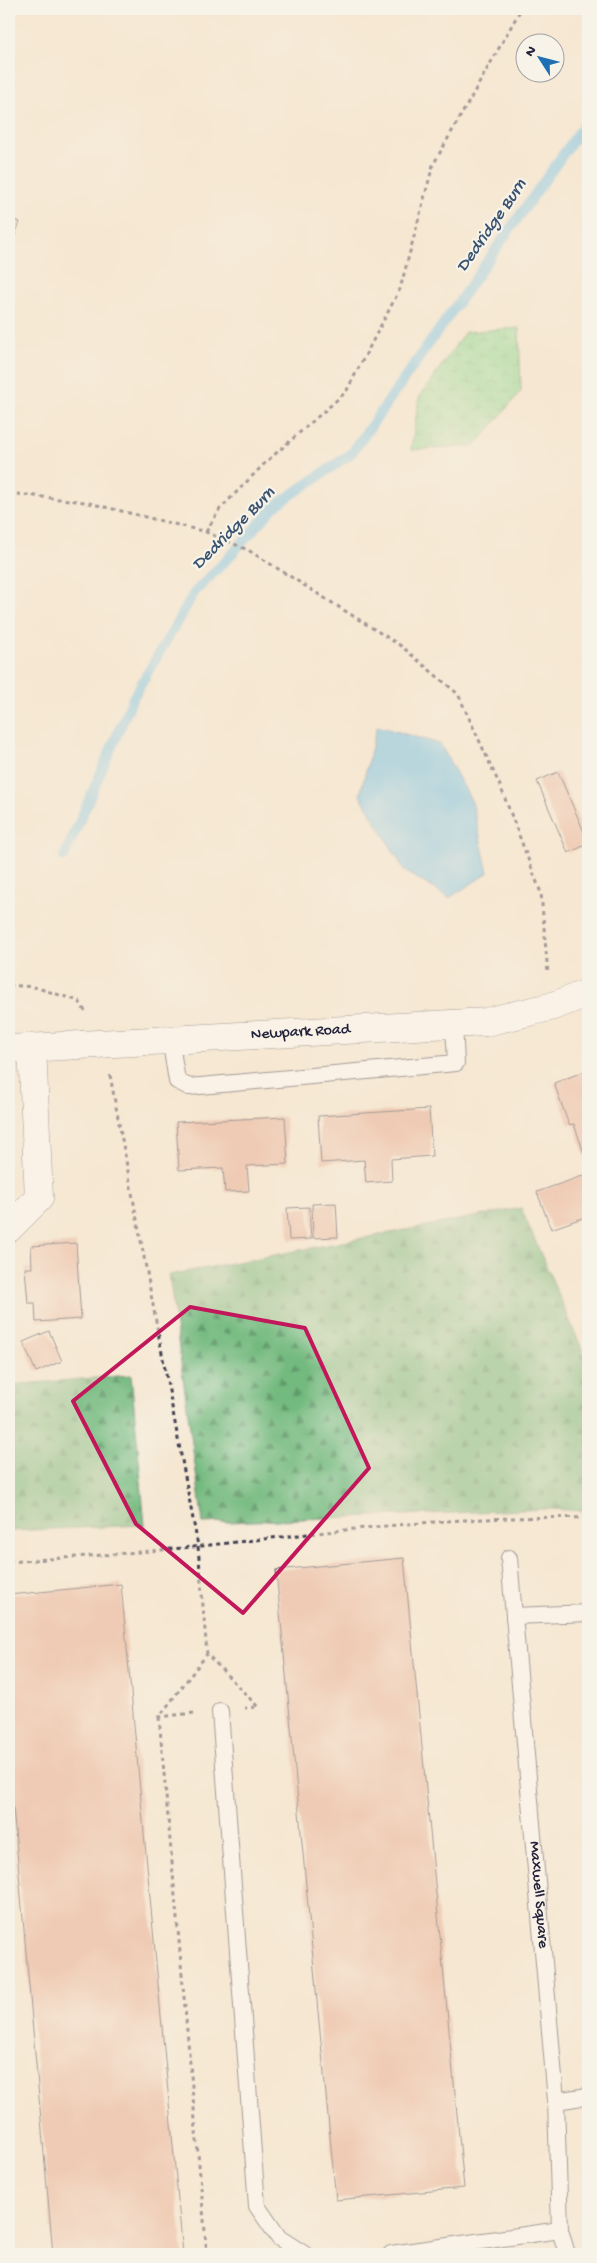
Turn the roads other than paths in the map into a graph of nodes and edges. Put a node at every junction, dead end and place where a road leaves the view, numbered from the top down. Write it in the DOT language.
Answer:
graph roads {
  1 [pos="588,992"];
  2 [pos="454,1024"];
  3 [pos="170,1038"];
  4 [pos="20,1048"];
  5 [pos="9,1228"];
  6 [pos="509,1558"];
  7 [pos="588,1613"];
  8 [pos="514,1616"];
  9 [pos="220,1711"];
  10 [pos="588,2096"];
  11 [pos="556,2101"];
  12 [pos="560,2230"];
  13 [pos="304,2254"];
  14 [pos="391,2254"];
  15 [pos="567,2254"];
  1 -- 2 [label="street, Newpark Road"];
  2 -- 3 [label="street, Newpark Road"];
  2 -- 3 [label="lane"];
  3 -- 4 [label="street, Newpark Road"];
  4 -- 5 [label="street"];
  6 -- 8 [label="lane, Maxwell Square"];
  7 -- 8 [label="lane"];
  8 -- 11 [label="lane, Maxwell Square"];
  9 -- 13 [label="lane"];
  10 -- 11 [label="lane"];
  11 -- 12 [label="lane, Maxwell Square"];
  12 -- 14 [label="lane"];
  12 -- 15 [label="lane, Maxwell Square"];
}
